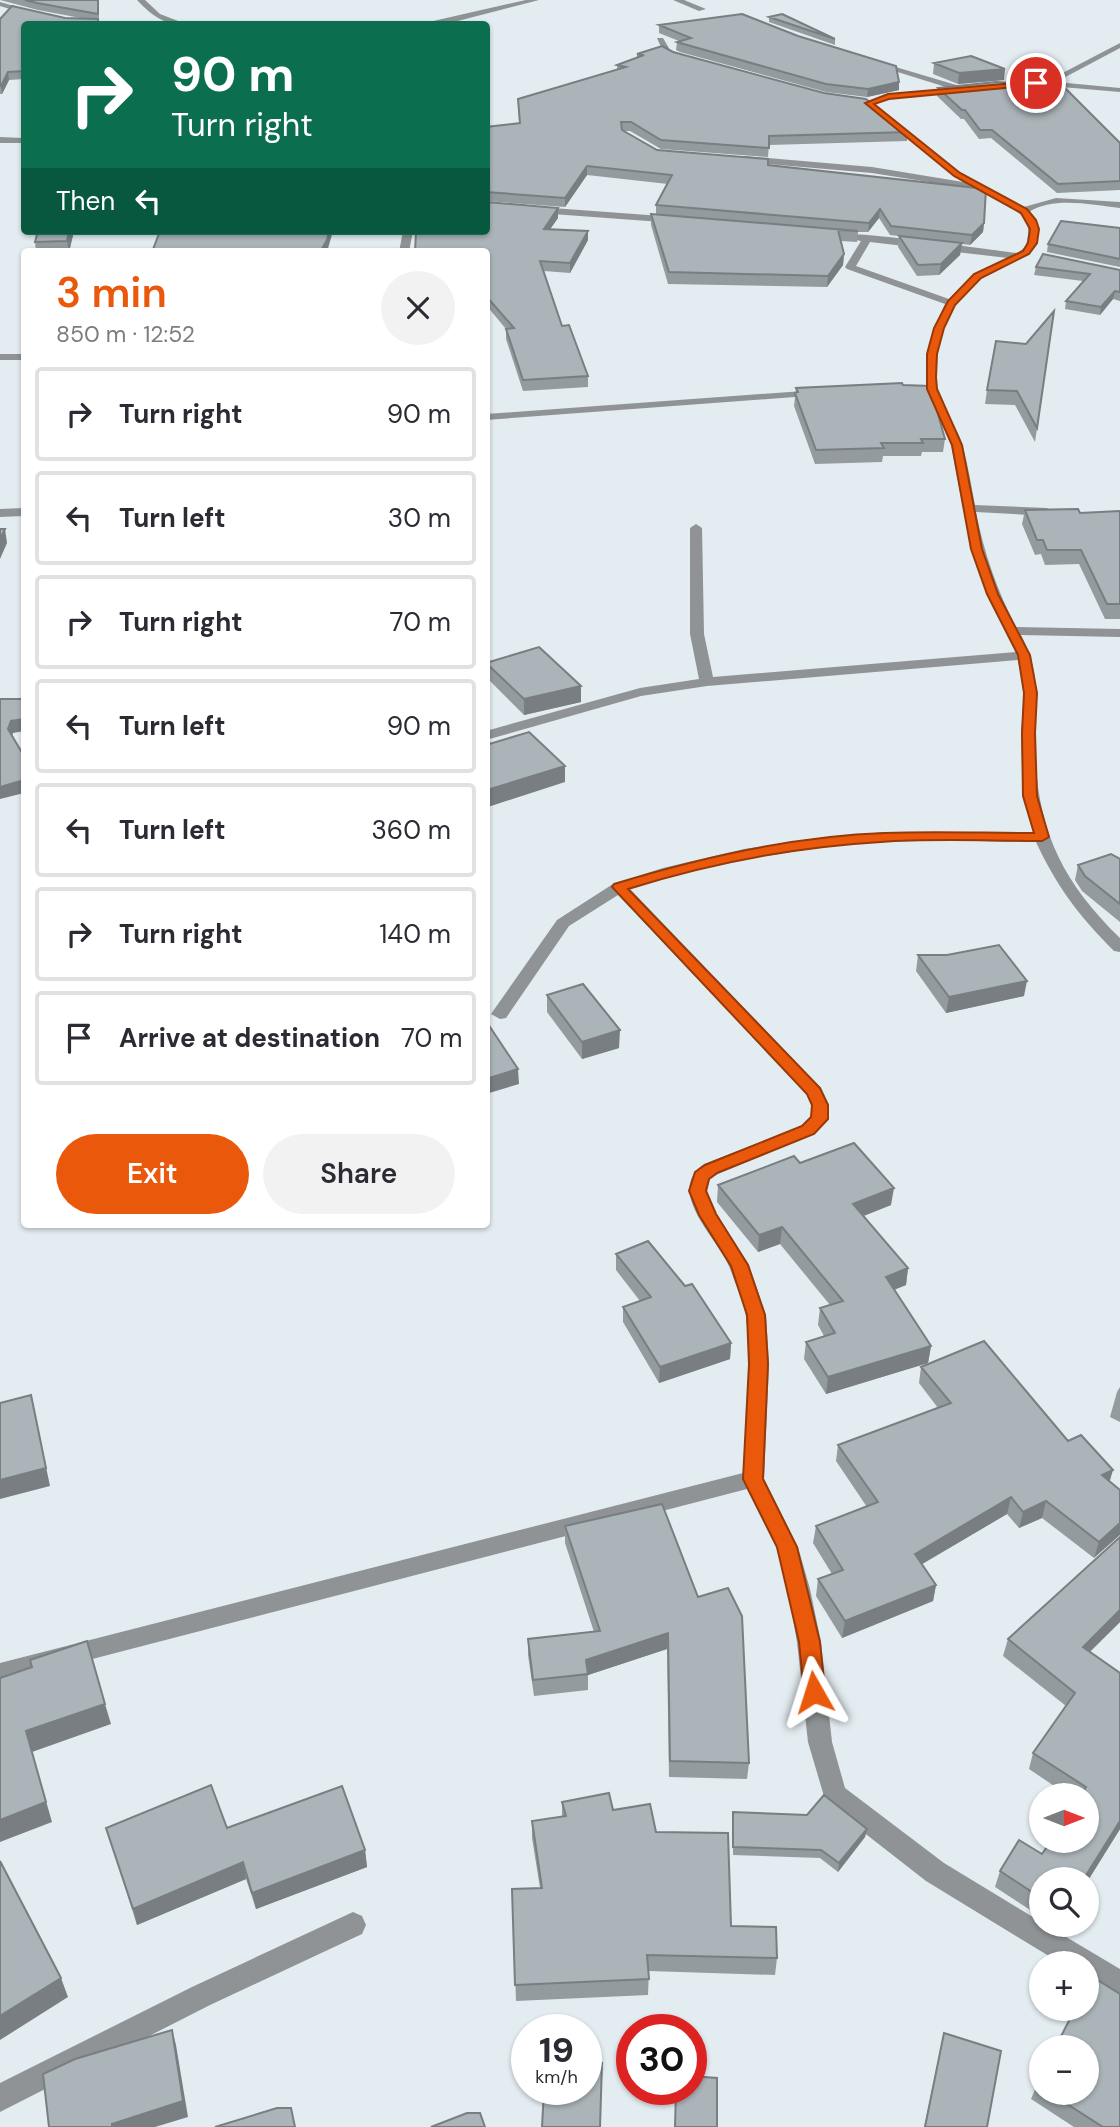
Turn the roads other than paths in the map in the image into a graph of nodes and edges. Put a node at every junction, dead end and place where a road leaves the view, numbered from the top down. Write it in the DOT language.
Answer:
graph roads {
  1 [pos="141,0"];
  2 [pos="535,0"];
  3 [pos="677,0"];
  4 [pos="0,4"];
  5 [pos="10,7"];
  6 [pos="702,9"];
  7 [pos="5,15"];
  8 [pos="48,17"];
  9 [pos="173,21"];
  10 [pos="450,21"];
  11 [pos="660,40"];
  12 [pos="1120,45"];
  13 [pos="690,59"];
  14 [pos="866,59"];
  15 [pos="1036,83"];
  16 [pos="970,88"];
  17 [pos="1120,90"];
  18 [pos="0,140"];
  19 [pos="21,141"];
  20 [pos="735,158"];
  21 [pos="977,187"];
  22 [pos="1120,205"];
  23 [pos="490,206"];
  24 [pos="1024,211"];
  25 [pos="680,221"];
  26 [pos="819,233"];
  27 [pos="867,238"];
  28 [pos="1023,255"];
  29 [pos="1040,256"];
  30 [pos="951,303"];
  31 [pos="0,357"];
  32 [pos="21,357"];
  33 [pos="932,389"];
  34 [pos="919,390"];
  35 [pos="827,393"];
  36 [pos="490,417"];
  37 [pos="970,508"];
  38 [pos="21,512"];
  39 [pos="0,513"];
  40 [pos="1065,513"];
  41 [pos="696,528"];
  42 [pos="1011,631"];
  43 [pos="1120,633"];
  44 [pos="1024,655"];
  45 [pos="707,682"];
  46 [pos="490,735"];
  47 [pos="1042,837"];
  48 [pos="619,887"];
  49 [pos="1120,947"];
  50 [pos="500,1014"];
  51 [pos="753,1479"];
  52 [pos="0,1673"];
  53 [pos="353,1925"];
  54 [pos="1120,1984"];
  55 [pos="0,2098"];
  1 -- 9 [label="street"];
  2 -- 10 [label="street"];
  3 -- 6 [label="street"];
  4 -- 5 [label="street"];
  5 -- 7 [label="street"];
  5 -- 8 [label="street"];
  11 -- 13 [label="street"];
  12 -- 15 [label="street"];
  14 -- 16 [label="street"];
  15 -- 16 [label="street"];
  15 -- 17 [label="street"];
  16 -- 21 [label="street"];
  18 -- 19 [label="street"];
  20 -- 21 [label="street"];
  21 -- 24 [label="street"];
  22 -- 24 [label="street"];
  23 -- 25 [label="street"];
  24 -- 28 [label="street"];
  26 -- 27 [label="street"];
  27 -- 28 [label="street"];
  27 -- 30 [label="street"];
  28 -- 29 [label="street"];
  28 -- 30 [label="street"];
  30 -- 33 [label="street"];
  31 -- 32 [label="street"];
  33 -- 34 [label="street"];
  33 -- 37 [label="street"];
  35 -- 36 [label="street"];
  37 -- 40 [label="street"];
  37 -- 42 [label="street"];
  38 -- 39 [label="street"];
  41 -- 45 [label="street"];
  42 -- 43 [label="street"];
  42 -- 44 [label="street"];
  44 -- 45 [label="street"];
  44 -- 47 [label="street"];
  45 -- 46 [label="street"];
  47 -- 48 [label="street"];
  47 -- 49 [label="street"];
  48 -- 50 [label="street"];
  48 -- 51 [label="street"];
  51 -- 52 [label="street"];
  51 -- 54 [label="street"];
  53 -- 55 [label="street"];
}
